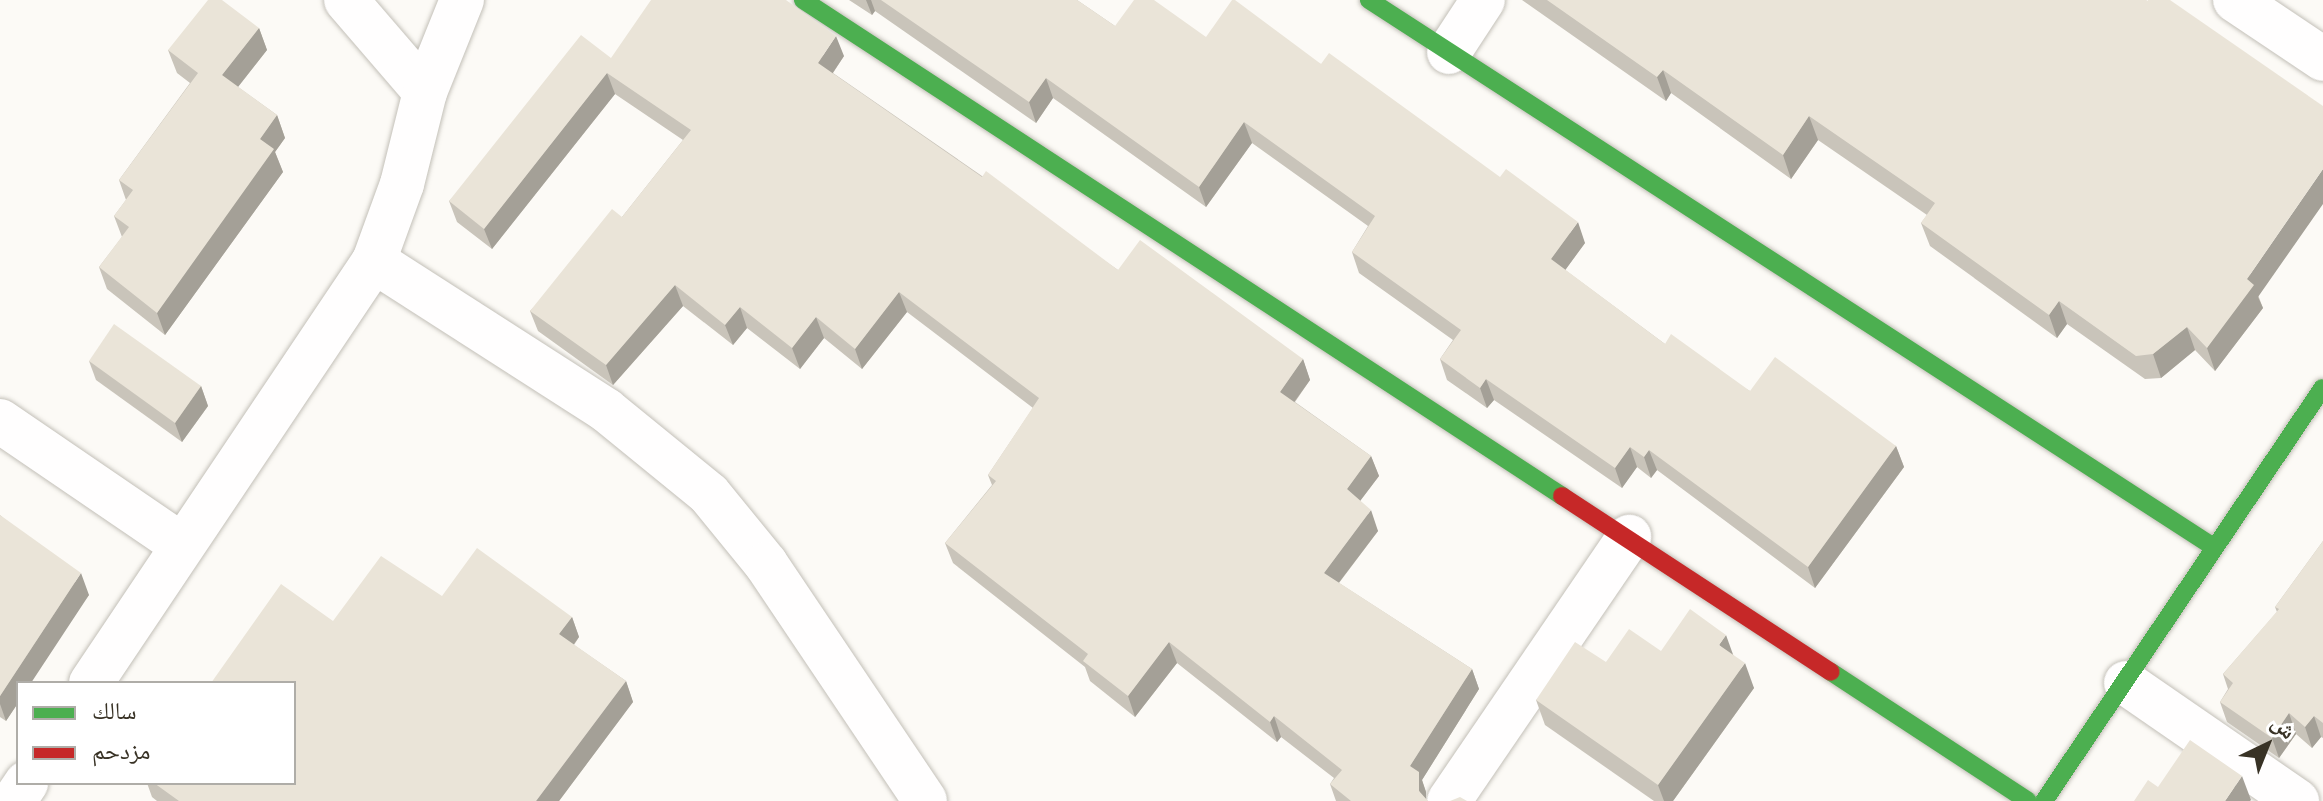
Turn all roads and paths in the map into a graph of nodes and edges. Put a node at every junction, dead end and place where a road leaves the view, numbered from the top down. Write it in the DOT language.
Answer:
graph roads {
  1 [pos="346,0"];
  2 [pos="462,0"];
  3 [pos="803,0"];
  4 [pos="1369,0"];
  5 [pos="1483,0"];
  6 [pos="2235,0"];
  7 [pos="1449,52"];
  8 [pos="2323,59"];
  9 [pos="425,92"];
  10 [pos="374,261"];
  11 [pos="2323,388"];
  12 [pos="0,421"];
  13 [pos="1629,537"];
  14 [pos="180,544"];
  15 [pos="2212,546"];
  16 [pos="92,681"];
  17 [pos="2126,683"];
  18 [pos="925,801"];
  19 [pos="1449,801"];
  20 [pos="2028,801"];
  21 [pos="2044,801"];
  22 [pos="2297,801"];
  1 -- 9 [label="street"];
  2 -- 9 [label="street"];
  3 -- 13 [label="street"];
  4 -- 7 [label="street"];
  5 -- 7 [label="street"];
  6 -- 8 [label="street"];
  7 -- 15 [label="street"];
  9 -- 10 [label="street"];
  10 -- 14 [label="street"];
  10 -- 18 [label="street"];
  11 -- 15 [label="street"];
  12 -- 14 [label="street"];
  13 -- 19 [label="street"];
  13 -- 20 [label="street"];
  14 -- 16 [label="street"];
  15 -- 17 [label="street"];
  17 -- 21 [label="street"];
  17 -- 22 [label="street"];
}
